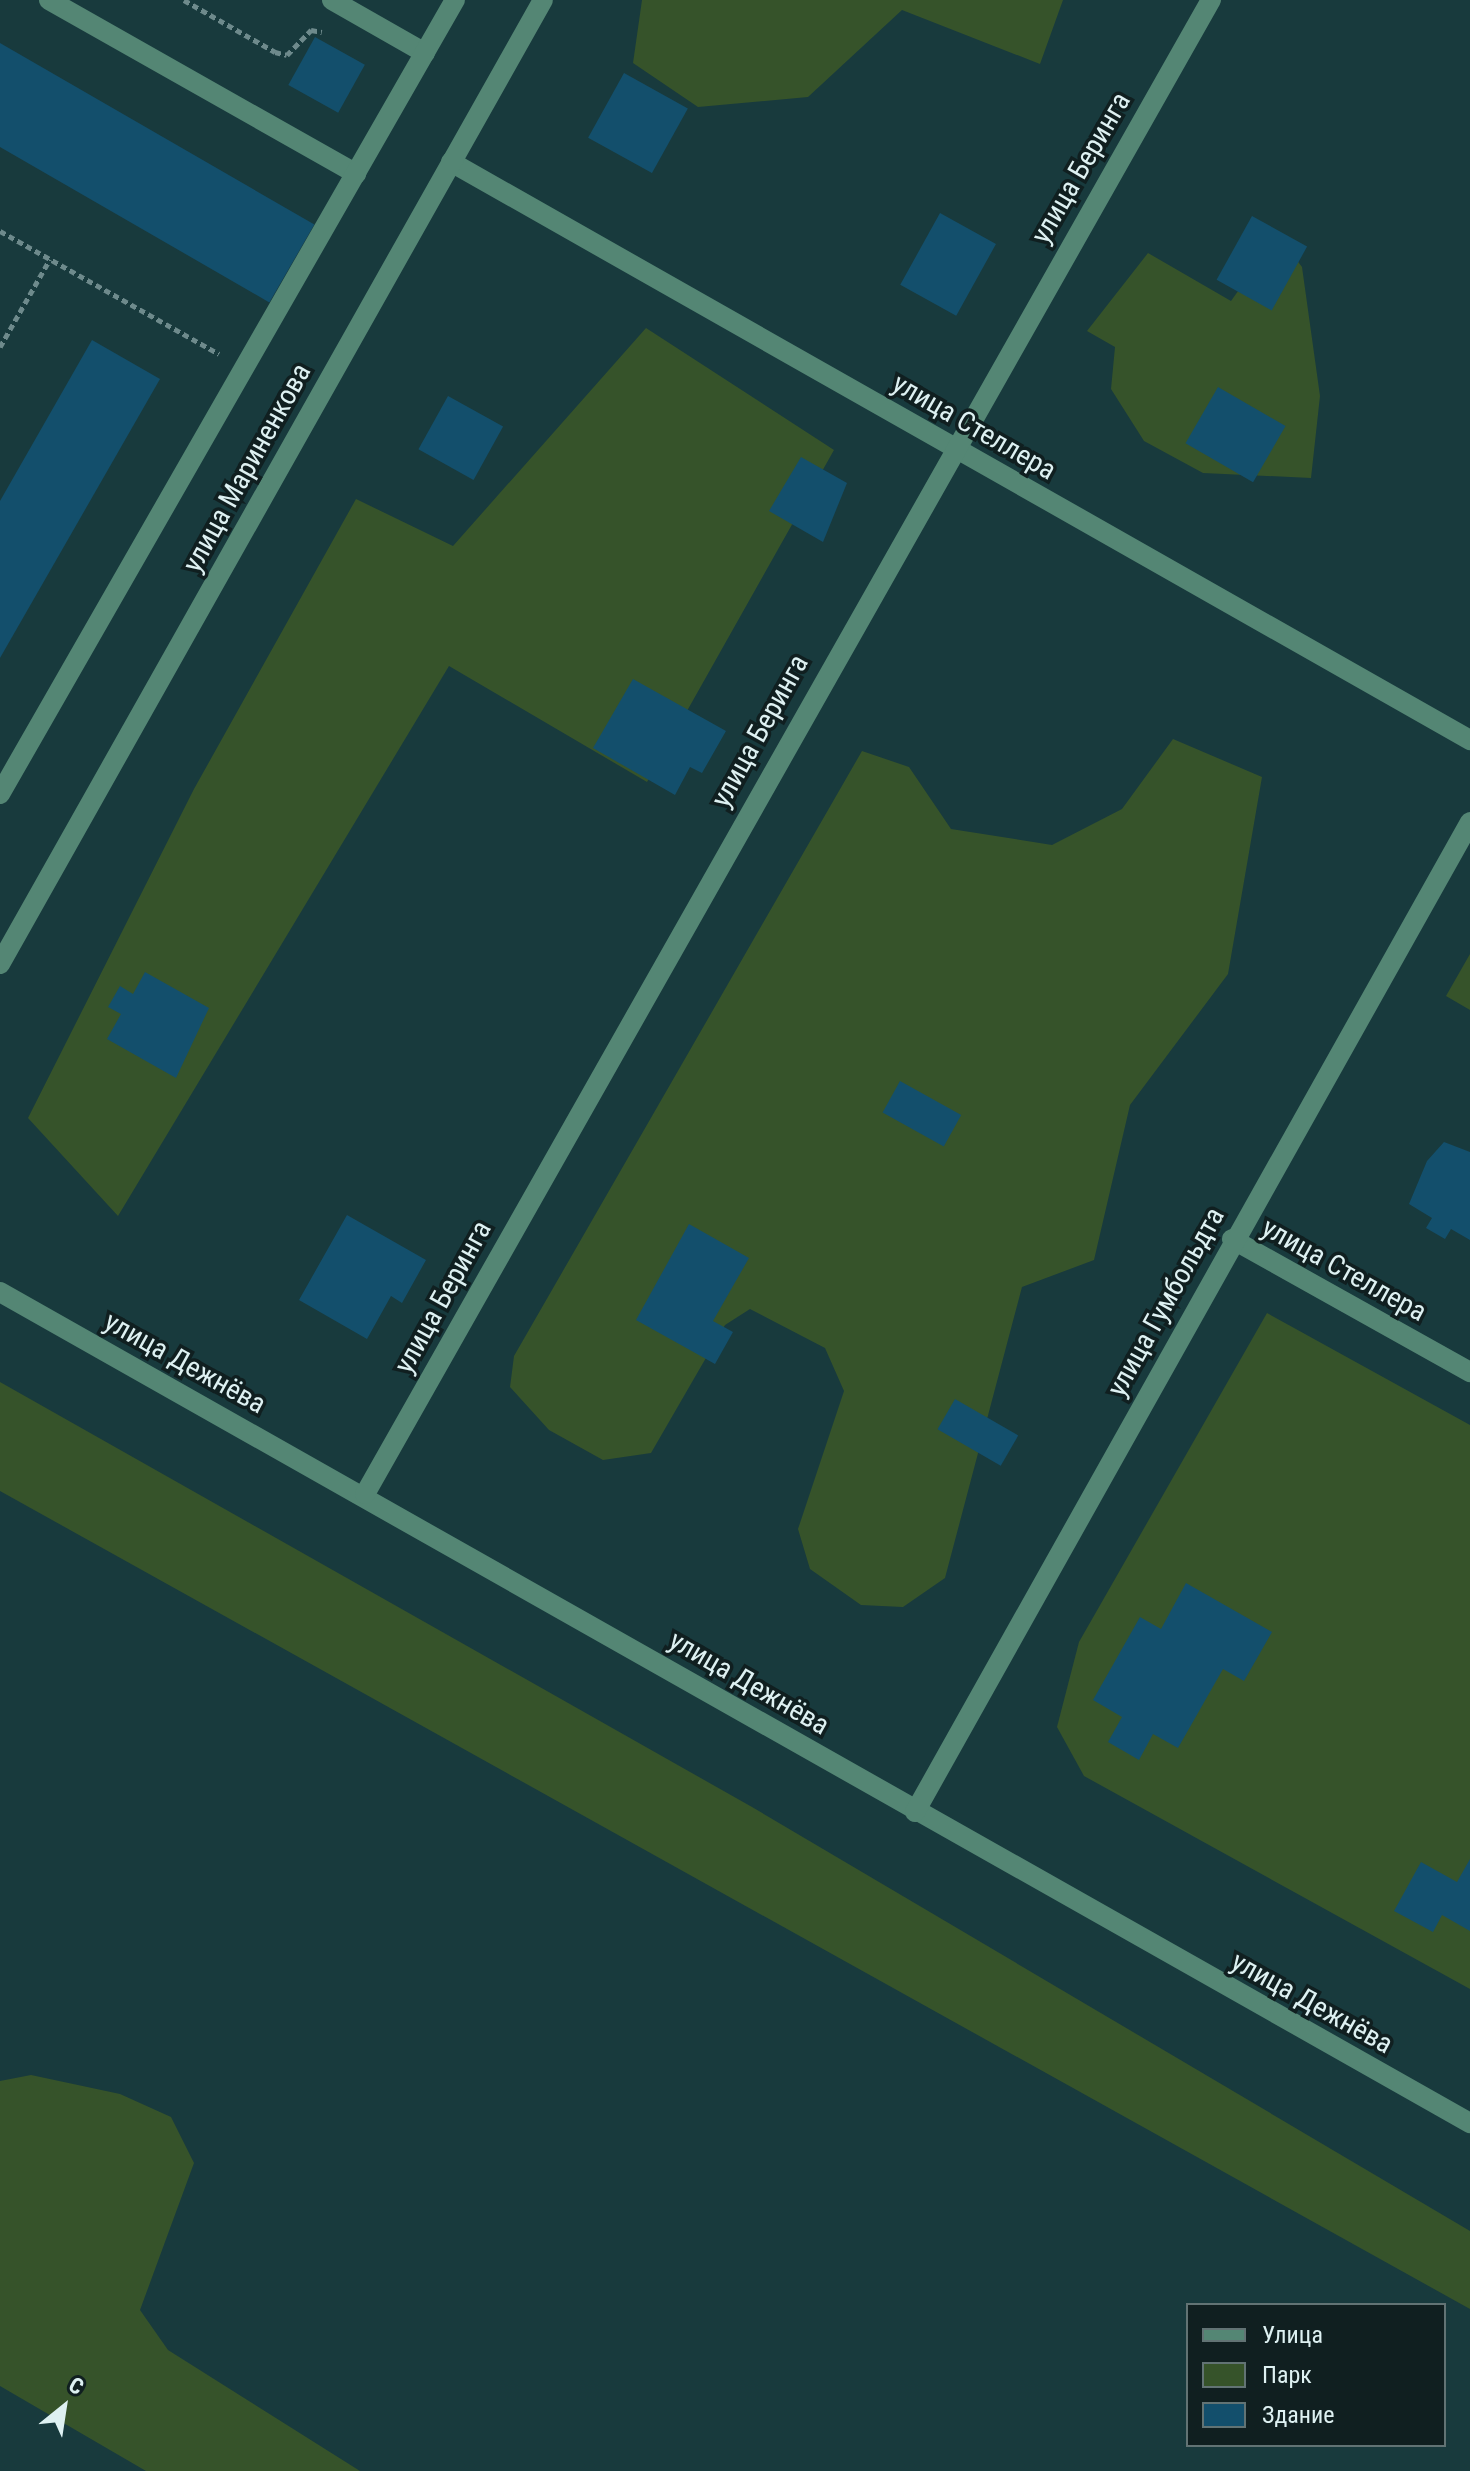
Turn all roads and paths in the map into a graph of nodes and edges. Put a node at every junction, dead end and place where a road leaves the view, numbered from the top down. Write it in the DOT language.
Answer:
graph roads {
  1 [pos="49,0"];
  2 [pos="184,0"];
  3 [pos="332,0"];
  4 [pos="455,0"];
  5 [pos="543,0"];
  6 [pos="1211,0"];
  7 [pos="361,17"];
  8 [pos="425,53"];
  9 [pos="451,162"];
  10 [pos="356,174"];
  11 [pos="0,231"];
  12 [pos="50,259"];
  13 [pos="0,347"];
  14 [pos="244,368"];
  15 [pos="952,447"];
  16 [pos="1470,740"];
  17 [pos="0,794"];
  18 [pos="1470,822"];
  19 [pos="0,964"];
  20 [pos="1232,1239"];
  21 [pos="0,1292"];
  22 [pos="1470,1372"];
  23 [pos="365,1494"];
  24 [pos="915,1812"];
  25 [pos="1470,2123"];
  1 -- 10 [label="street"];
  2 -- 7 [label="path"];
  3 -- 7 [label="street"];
  4 -- 8 [label="street"];
  5 -- 9 [label="street, улица Мариненкова"];
  6 -- 15 [label="street, улица Беринга"];
  7 -- 8 [label="street"];
  8 -- 10 [label="street"];
  9 -- 15 [label="street, улица Стеллера"];
  9 -- 19 [label="street, улица Мариненкова"];
  10 -- 14 [label="street"];
  11 -- 12 [label="path"];
  12 -- 13 [label="path"];
  12 -- 14 [label="path"];
  14 -- 17 [label="street"];
  15 -- 16 [label="street, улица Стеллера"];
  15 -- 23 [label="street, улица Беринга"];
  18 -- 20 [label="street, улица Гумбольдта"];
  20 -- 22 [label="street, улица Стеллера"];
  20 -- 24 [label="street, улица Гумбольдта"];
  21 -- 23 [label="street, улица Дежнёва"];
  23 -- 24 [label="street, улица Дежнёва"];
  24 -- 25 [label="street, улица Дежнёва"];
}
